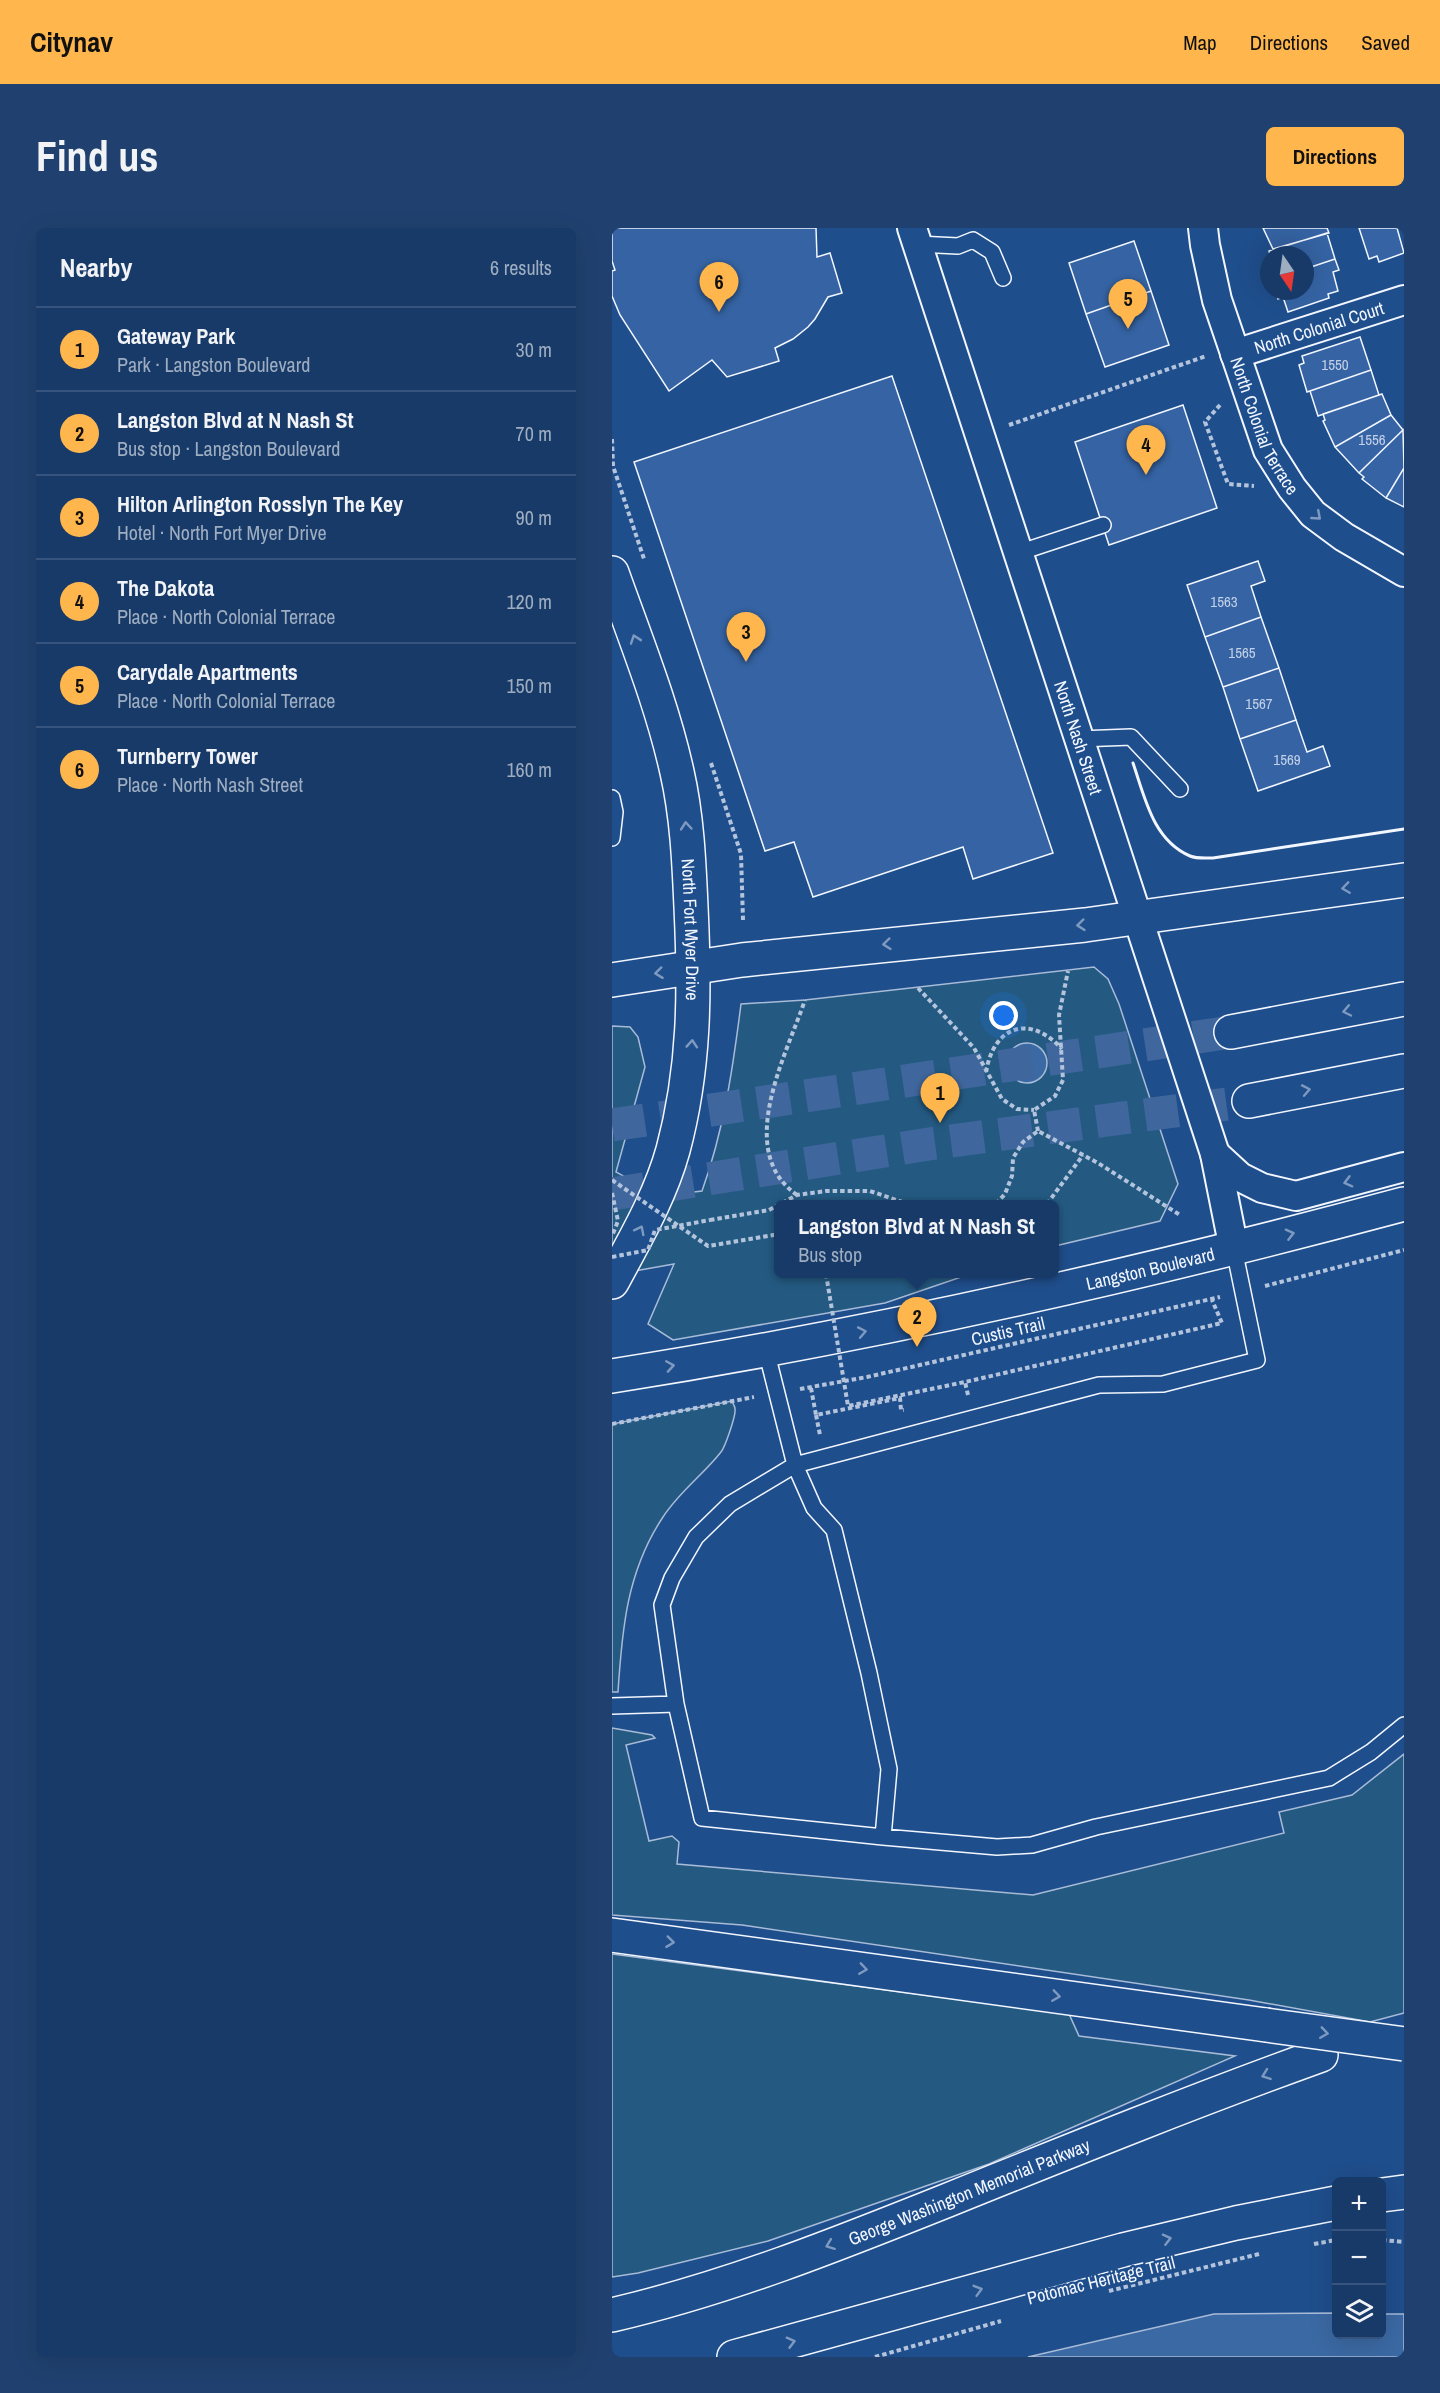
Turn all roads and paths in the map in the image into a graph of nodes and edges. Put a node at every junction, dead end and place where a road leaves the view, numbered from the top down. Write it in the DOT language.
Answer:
graph roads {
  1 [pos="1203,228"];
  2 [pos="915,236"];
  3 [pos="1003,278"];
  4 [pos="1404,300"];
  5 [pos="1222,354"];
  6 [pos="1224,400"];
  7 [pos="1008,425"];
  8 [pos="1261,486"];
  9 [pos="1102,525"];
  10 [pos="1018,553"];
  11 [pos="1404,572"];
  12 [pos="612,573"];
  13 [pos="1079,739"];
  14 [pos="1180,789"];
  15 [pos="612,798"];
  16 [pos="612,838"];
  17 [pos="1404,880"];
  18 [pos="1139,917"];
  19 [pos="694,968"];
  20 [pos="1068,971"];
  21 [pos="616,978"];
  22 [pos="918,988"];
  23 [pos="1404,999"];
  24 [pos="805,1000"];
  25 [pos="1231,1032"];
  26 [pos="1062,1049"];
  27 [pos="1404,1071"];
  28 [pos="986,1072"];
  29 [pos="1249,1101"];
  30 [pos="1035,1110"];
  31 [pos="1038,1131"];
  32 [pos="1215,1154"];
  33 [pos="1083,1155"];
  34 [pos="1404,1167"];
  35 [pos="612,1180"];
  36 [pos="612,1193"];
  37 [pos="797,1195"];
  38 [pos="788,1200"];
  39 [pos="896,1200"];
  40 [pos="1000,1200"];
  41 [pos="1050,1200"];
  42 [pos="1404,1204"];
  43 [pos="774,1207"];
  44 [pos="1180,1215"];
  45 [pos="680,1226"];
  46 [pos="774,1235"];
  47 [pos="612,1236"];
  48 [pos="1234,1249"];
  49 [pos="1404,1250"];
  50 [pos="612,1257"];
  51 [pos="827,1278"];
  52 [pos="612,1281"];
  53 [pos="1283,1281"];
  54 [pos="766,1350"];
  55 [pos="612,1376"];
  56 [pos="965,1382"];
  57 [pos="968,1397"];
  58 [pos="744,1398"];
  59 [pos="913,1408"];
  60 [pos="816,1415"];
  61 [pos="612,1424"];
  62 [pos="820,1435"];
  63 [pos="795,1465"];
  64 [pos="676,1704"];
  65 [pos="612,1706"];
  66 [pos="1404,1725"];
  67 [pos="883,1837"];
  68 [pos="612,1935"];
  69 [pos="1404,2044"];
  70 [pos="1321,2055"];
  71 [pos="1404,2192"];
  72 [pos="1386,2194"];
  73 [pos="1332,2204"];
  74 [pos="1332,2241"];
  75 [pos="1386,2241"];
  76 [pos="1404,2242"];
  77 [pos="1307,2245"];
  78 [pos="1265,2253"];
  79 [pos="1098,2293"];
  80 [pos="612,2314"];
  81 [pos="1009,2318"];
  82 [pos="734,2357"];
  83 [pos="875,2357"];
  1 -- 5 [label="street, North Colonial Terrace"];
  2 -- 3 [label="lane"];
  2 -- 10 [label="street, North Nash Street"];
  4 -- 5 [label="street, North Colonial Court"];
  5 -- 7 [label="path"];
  5 -- 11 [label="street, North Colonial Terrace, one-way"];
  6 -- 8 [label="path"];
  9 -- 10 [label="lane"];
  10 -- 13 [label="street, North Nash Street"];
  19 -- 12 [label="main road, North Fort Myer Drive, one-way"];
  13 -- 14 [label="lane"];
  13 -- 18 [label="street, North Nash Street"];
  15 -- 16 [label="lane"];
  17 -- 18 [label="main road, one-way"];
  18 -- 19 [label="main road, one-way"];
  18 -- 32 [label="street, North Nash Street"];
  19 -- 21 [label="main road, one-way"];
  52 -- 19 [label="main road, North Fort Myer Drive, one-way"];
  20 -- 26 [label="path"];
  22 -- 28 [label="path"];
  23 -- 25 [label="main road, one-way"];
  24 -- 37 [label="path"];
  26 -- 28 [label="path"];
  26 -- 30 [label="path"];
  29 -- 27 [label="main road, one-way"];
  28 -- 30 [label="path"];
  30 -- 31 [label="path"];
  31 -- 33 [label="path"];
  31 -- 40 [label="path"];
  34 -- 32 [label="street, one-way"];
  32 -- 48 [label="street, North Nash Street"];
  33 -- 41 [label="path"];
  33 -- 44 [label="path"];
  35 -- 45 [label="path, bridge"];
  36 -- 47 [label="path, bridge"];
  37 -- 38 [label="path, bridge"];
  37 -- 39 [label="path"];
  48 -- 42 [label="main road, Langston Boulevard, one-way"];
  43 -- 45 [label="path, bridge"];
  45 -- 46 [label="path, bridge"];
  45 -- 50 [label="path, bridge"];
  54 -- 48 [label="main road, Langston Boulevard, one-way"];
  48 -- 63 [label="lane"];
  49 -- 53 [label="path"];
  51 -- 56 [label="path, bridge"];
  55 -- 54 [label="main road, Langston Boulevard, one-way"];
  54 -- 63 [label="lane"];
  56 -- 57 [label="path"];
  56 -- 60 [label="path, Custis Trail"];
  58 -- 61 [label="path"];
  59 -- 60 [label="path"];
  60 -- 62 [label="path"];
  63 -- 64 [label="lane"];
  63 -- 67 [label="lane"];
  64 -- 65 [label="lane"];
  64 -- 67 [label="lane"];
  66 -- 67 [label="lane"];
  68 -- 69 [label="main road, one-way, bridge"];
  70 -- 80 [label="main road, George Washington Memorial Parkway, one-way"];
  71 -- 72 [label="main road"];
  82 -- 73 [label="main road, one-way"];
  74 -- 77 [label="path"];
  75 -- 76 [label="path"];
  78 -- 79 [label="path, Potomac Heritage Trail"];
  81 -- 83 [label="path, Potomac Heritage Trail"];
}
